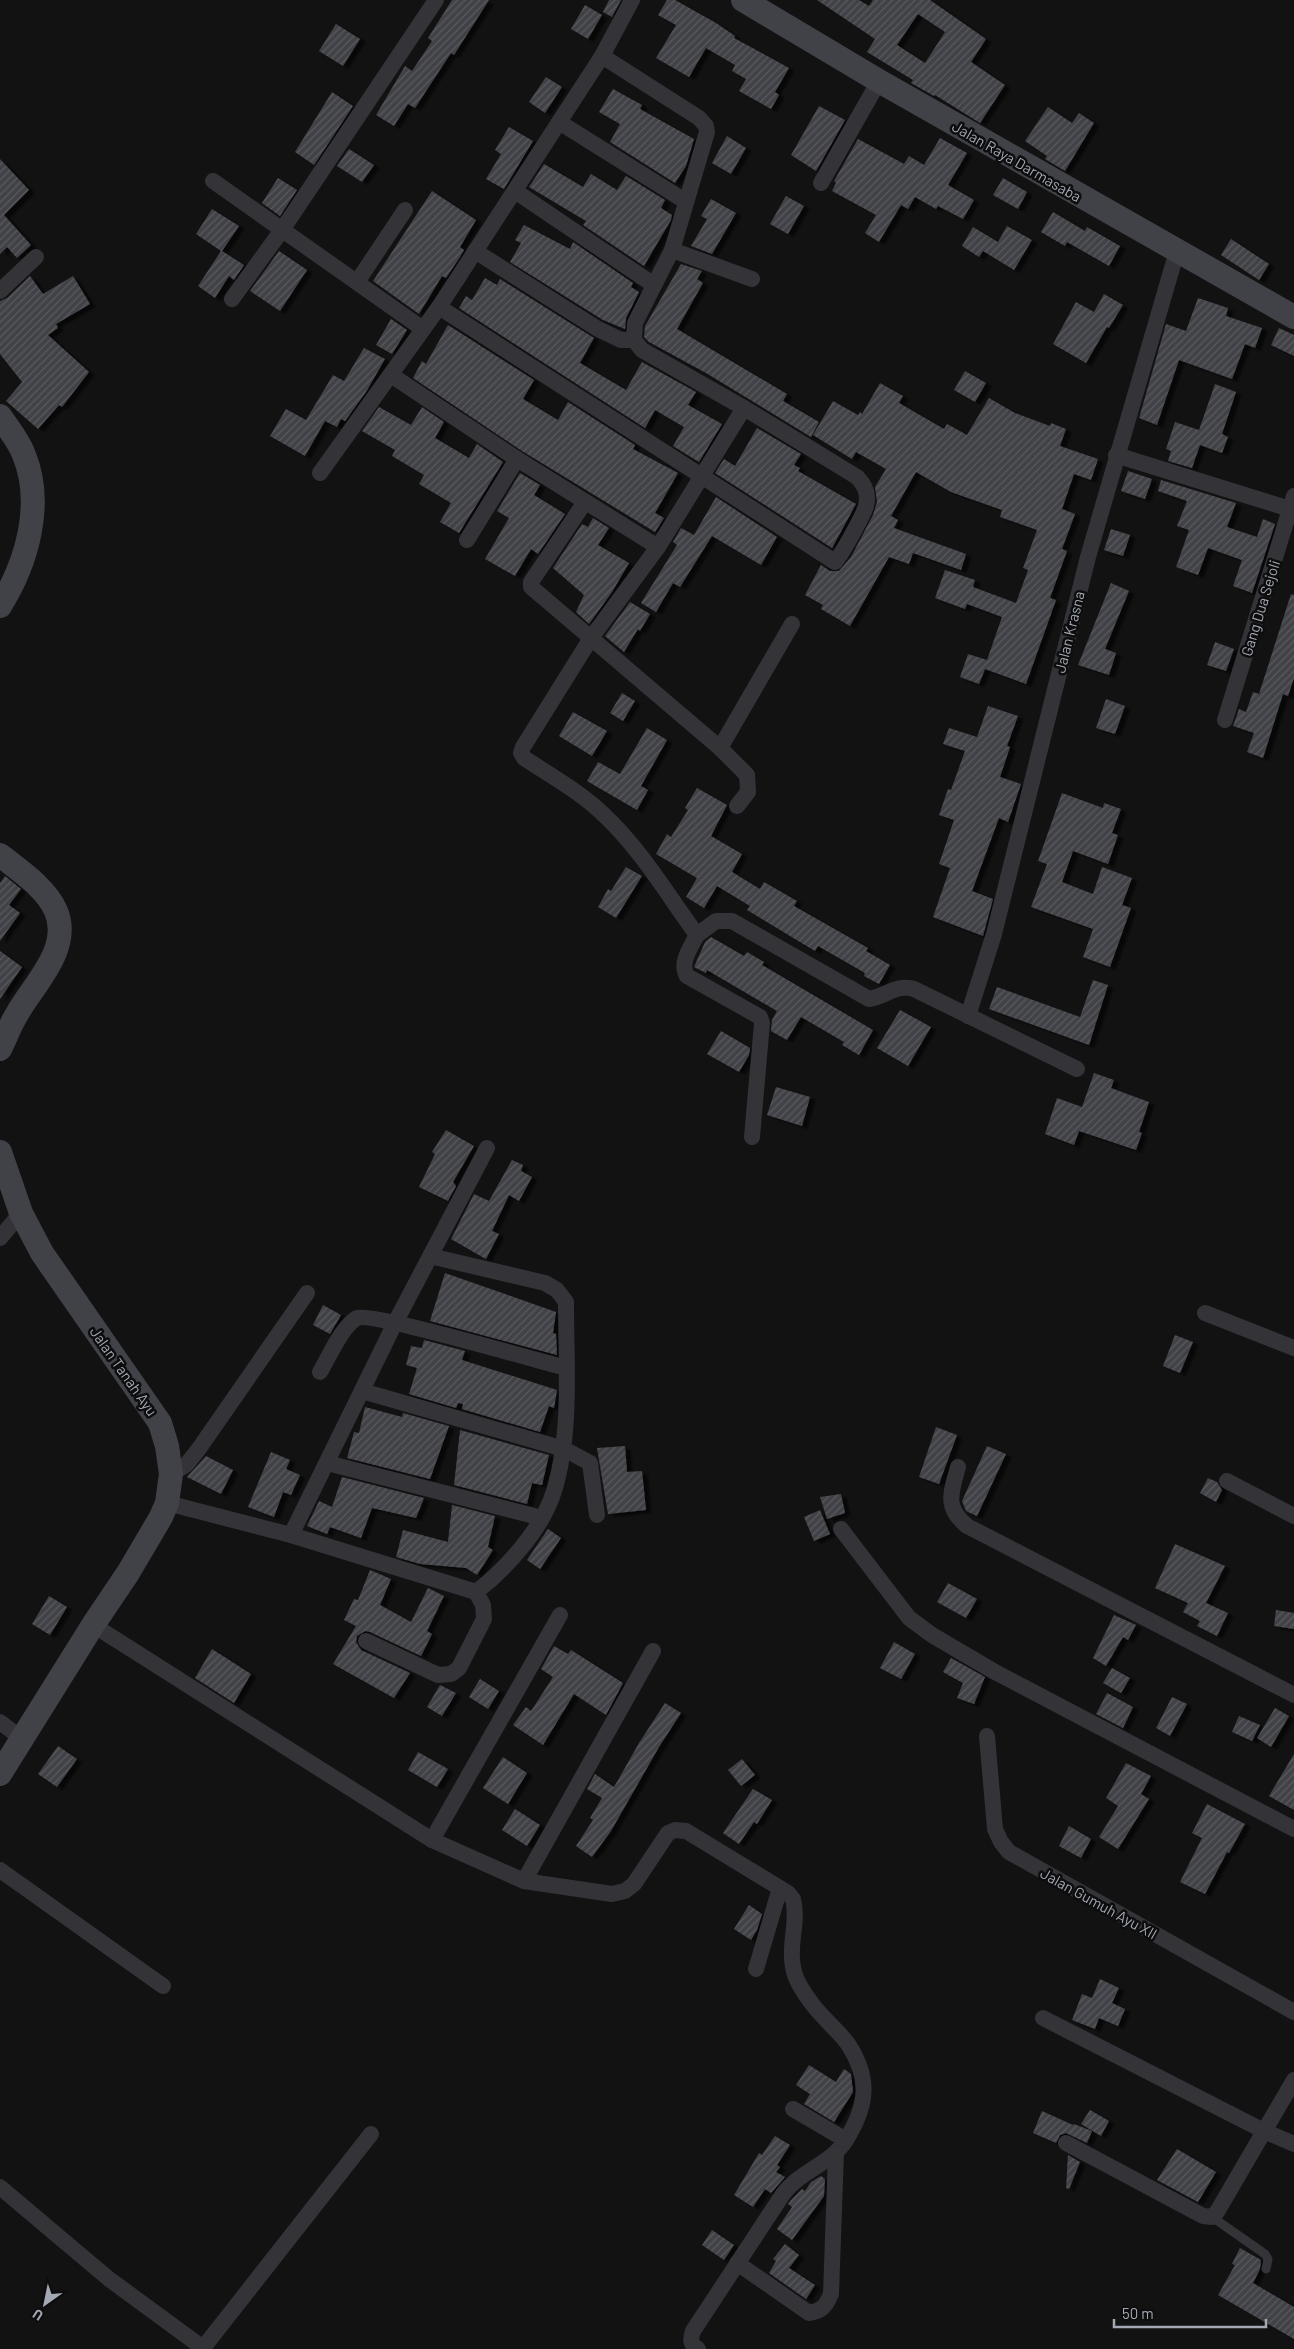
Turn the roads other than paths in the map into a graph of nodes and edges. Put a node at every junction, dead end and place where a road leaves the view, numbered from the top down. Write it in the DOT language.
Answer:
graph roads {
  1 [pos="436,0"];
  2 [pos="632,0"];
  3 [pos="743,0"];
  4 [pos="602,56"];
  5 [pos="879,82"];
  6 [pos="559,122"];
  7 [pos="213,181"];
  8 [pos="821,183"];
  9 [pos="515,190"];
  10 [pos="685,201"];
  11 [pos="405,210"];
  12 [pos="282,230"];
  13 [pos="672,250"];
  14 [pos="1178,250"];
  15 [pos="476,251"];
  16 [pos="36,257"];
  17 [pos="752,279"];
  18 [pos="357,282"];
  19 [pos="654,285"];
  20 [pos="0,291"];
  21 [pos="232,299"];
  22 [pos="439,307"];
  23 [pos="1294,317"];
  24 [pos="423,329"];
  25 [pos="634,340"];
  26 [pos="391,375"];
  27 [pos="744,408"];
  28 [pos="0,416"];
  29 [pos="1116,455"];
  30 [pos="517,459"];
  31 [pos="320,472"];
  32 [pos="701,477"];
  33 [pos="585,502"];
  34 [pos="1292,502"];
  35 [pos="468,540"];
  36 [pos="658,547"];
  37 [pos="0,606"];
  38 [pos="792,624"];
  39 [pos="591,638"];
  40 [pos="1226,720"];
  41 [pos="720,748"];
  42 [pos="737,806"];
  43 [pos="0,855"];
  44 [pos="696,935"];
  45 [pos="968,1016"];
  46 [pos="0,1049"];
  47 [pos="1077,1069"];
  48 [pos="752,1137"];
  49 [pos="486,1148"];
  50 [pos="0,1152"];
  51 [pos="21,1213"];
  52 [pos="0,1238"];
  53 [pos="430,1256"];
  54 [pos="307,1293"];
  55 [pos="1205,1313"];
  56 [pos="395,1323"];
  57 [pos="1294,1348"];
  58 [pos="566,1368"];
  59 [pos="320,1372"];
  60 [pos="362,1391"];
  61 [pos="564,1448"];
  62 [pos="327,1463"];
  63 [pos="958,1467"];
  64 [pos="171,1474"];
  65 [pos="1227,1481"];
  66 [pos="167,1503"];
  67 [pos="597,1516"];
  68 [pos="1294,1516"];
  69 [pos="542,1518"];
  70 [pos="841,1529"];
  71 [pos="291,1535"];
  72 [pos="476,1592"];
  73 [pos="560,1615"];
  74 [pos="93,1624"];
  75 [pos="366,1642"];
  76 [pos="653,1651"];
  77 [pos="1294,1695"];
  78 [pos="0,1722"];
  79 [pos="987,1736"];
  80 [pos="22,1739"];
  81 [pos="0,1774"];
  82 [pos="1294,1829"];
  83 [pos="432,1840"];
  84 [pos="0,1870"];
  85 [pos="524,1881"];
  86 [pos="780,1888"];
  87 [pos="756,1969"];
  88 [pos="164,1986"];
  89 [pos="1294,2012"];
  90 [pos="1044,2018"];
  91 [pos="1294,2080"];
  92 [pos="793,2109"];
  93 [pos="1264,2131"];
  94 [pos="371,2134"];
  95 [pos="1066,2143"];
  96 [pos="1294,2144"];
  97 [pos="841,2147"];
  98 [pos="0,2187"];
  99 [pos="1212,2217"];
  100 [pos="737,2263"];
  101 [pos="1266,2269"];
  102 [pos="203,2349"];
  103 [pos="698,2349"];
  1 -- 12 [label="street"];
  2 -- 4 [label="street"];
  3 -- 5 [label="street, Jalan Raya Darmasaba"];
  4 -- 6 [label="street"];
  4 -- 10 [label="street"];
  5 -- 8 [label="street"];
  5 -- 14 [label="street, Jalan Raya Darmasaba"];
  6 -- 9 [label="street"];
  6 -- 10 [label="street"];
  7 -- 12 [label="street"];
  9 -- 15 [label="street"];
  9 -- 19 [label="street"];
  10 -- 13 [label="street"];
  11 -- 18 [label="street"];
  12 -- 18 [label="street"];
  12 -- 21 [label="street"];
  13 -- 17 [label="street"];
  13 -- 19 [label="street"];
  14 -- 23 [label="street, Jalan Raya Darmasaba"];
  14 -- 29 [label="street, Jalan Krasna"];
  15 -- 22 [label="street"];
  15 -- 25 [label="street"];
  16 -- 20 [label="street"];
  18 -- 24 [label="street"];
  19 -- 25 [label="street"];
  22 -- 24 [label="street"];
  22 -- 32 [label="street"];
  24 -- 26 [label="street"];
  25 -- 27 [label="street"];
  26 -- 30 [label="street"];
  26 -- 31 [label="street"];
  27 -- 32 [label="street"];
  27 -- 32 [label="street"];
  28 -- 37 [label="street"];
  29 -- 34 [label="street"];
  29 -- 45 [label="street, Jalan Krasna"];
  30 -- 33 [label="street"];
  30 -- 35 [label="street"];
  32 -- 36 [label="street"];
  33 -- 36 [label="street"];
  33 -- 39 [label="street"];
  34 -- 40 [label="street, Gang Dua Sejoli"];
  36 -- 39 [label="street"];
  38 -- 41 [label="street"];
  39 -- 41 [label="street"];
  39 -- 44 [label="street"];
  41 -- 42 [label="street"];
  43 -- 46 [label="street"];
  44 -- 45 [label="street"];
  44 -- 48 [label="street"];
  45 -- 47 [label="street"];
  49 -- 53 [label="street"];
  50 -- 51 [label="street, Jalan Tanah Ayu"];
  51 -- 52 [label="street"];
  51 -- 64 [label="street, Jalan Tanah Ayu"];
  53 -- 56 [label="street"];
  53 -- 58 [label="street"];
  54 -- 64 [label="street"];
  55 -- 57 [label="street"];
  56 -- 58 [label="street"];
  56 -- 59 [label="street"];
  56 -- 60 [label="street"];
  58 -- 61 [label="street"];
  60 -- 61 [label="street"];
  60 -- 62 [label="street"];
  61 -- 67 [label="street"];
  61 -- 69 [label="street"];
  62 -- 69 [label="street"];
  62 -- 71 [label="street"];
  63 -- 77 [label="street"];
  64 -- 66 [label="street, Jalan Tanah Ayu"];
  65 -- 68 [label="street"];
  66 -- 71 [label="street"];
  66 -- 74 [label="street, Jalan Tanah Ayu"];
  69 -- 72 [label="street"];
  70 -- 82 [label="street"];
  71 -- 72 [label="street"];
  72 -- 75 [label="street"];
  73 -- 83 [label="street"];
  74 -- 80 [label="street, Jalan Tanah Ayu"];
  74 -- 83 [label="street"];
  76 -- 85 [label="street"];
  78 -- 80 [label="street"];
  79 -- 89 [label="street, Jalan Gumuh Ayu XII"];
  80 -- 81 [label="street, Jalan Tanah Ayu"];
  83 -- 85 [label="street"];
  84 -- 88 [label="street"];
  85 -- 86 [label="street"];
  86 -- 87 [label="street"];
  86 -- 97 [label="street"];
  90 -- 93 [label="street"];
  91 -- 93 [label="street"];
  92 -- 97 [label="street"];
  93 -- 96 [label="street"];
  93 -- 99 [label="street"];
  94 -- 102 [label="street"];
  95 -- 99 [label="street"];
  97 -- 100 [label="street"];
  97 -- 100 [label="street"];
  98 -- 102 [label="street"];
  99 -- 101 [label="lane"];
  100 -- 103 [label="street"];
}
